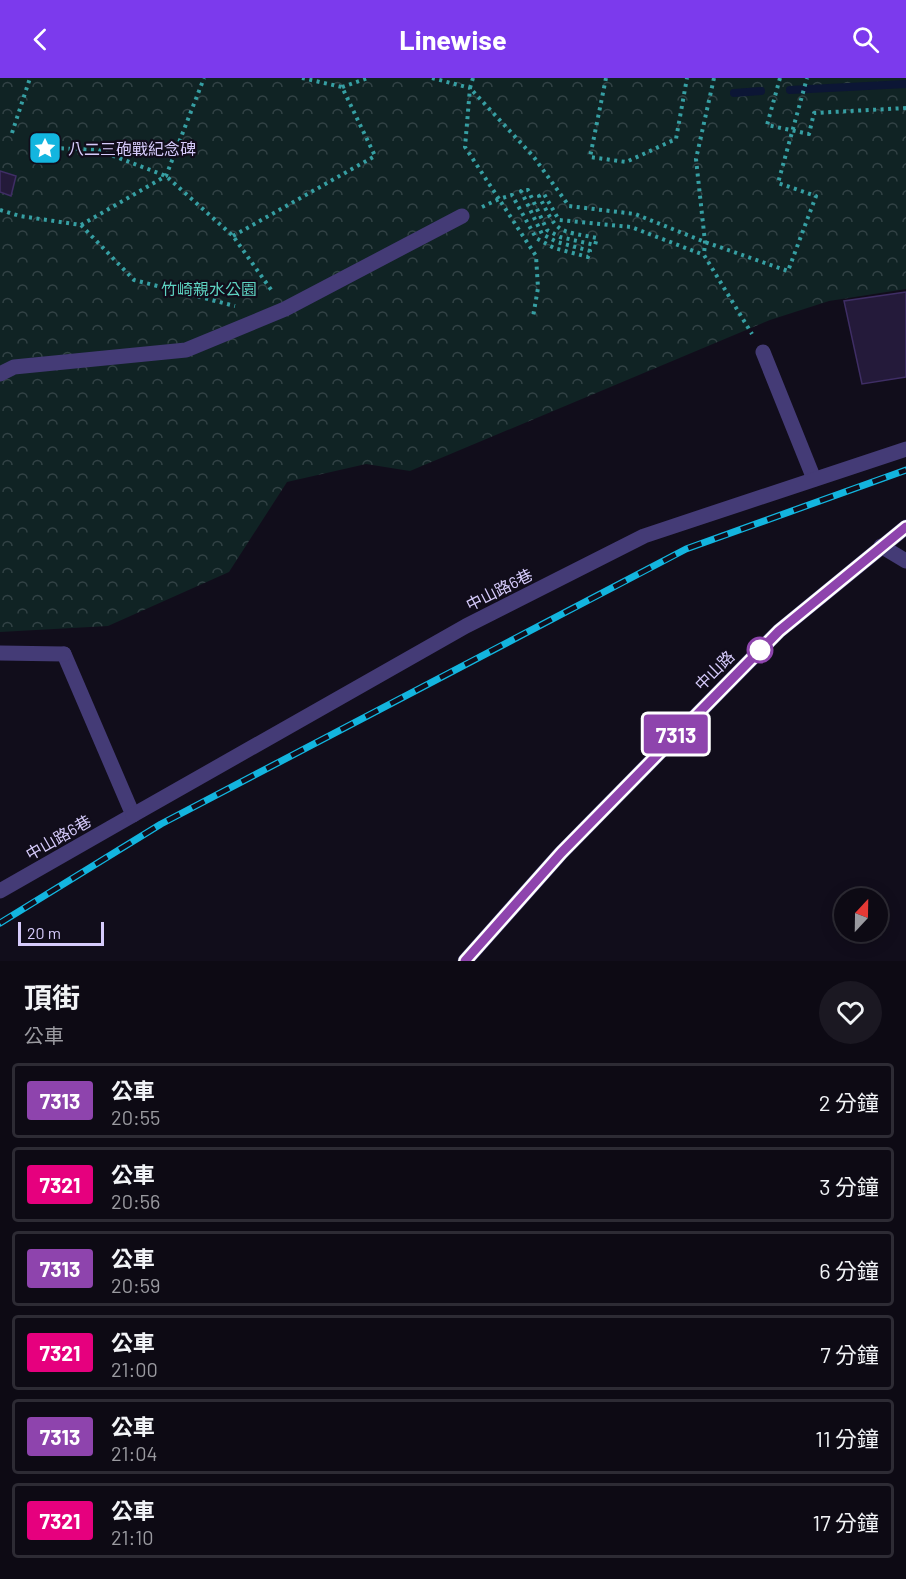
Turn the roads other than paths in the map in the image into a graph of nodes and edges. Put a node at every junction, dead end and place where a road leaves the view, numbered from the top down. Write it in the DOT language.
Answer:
graph roads {
  1 [pos="462,216"];
  2 [pos="763,352"];
  3 [pos="7,365"];
  4 [pos="0,374"];
  5 [pos="906,449"];
  6 [pos="814,479"];
  7 [pos="906,527"];
  8 [pos="881,546"];
  9 [pos="906,561"];
  10 [pos="0,653"];
  11 [pos="133,815"];
  12 [pos="0,891"];
  13 [pos="465,961"];
  1 -- 3 [label="street"];
  2 -- 6 [label="street"];
  3 -- 4 [label="street"];
  5 -- 6 [label="street, 中山路6巷"];
  6 -- 11 [label="street, 中山路6巷"];
  7 -- 8 [label="street, 中山路"];
  8 -- 9 [label="street"];
  8 -- 13 [label="street, 中山路"];
  10 -- 11 [label="street"];
  11 -- 12 [label="street, 中山路6巷"];
}
